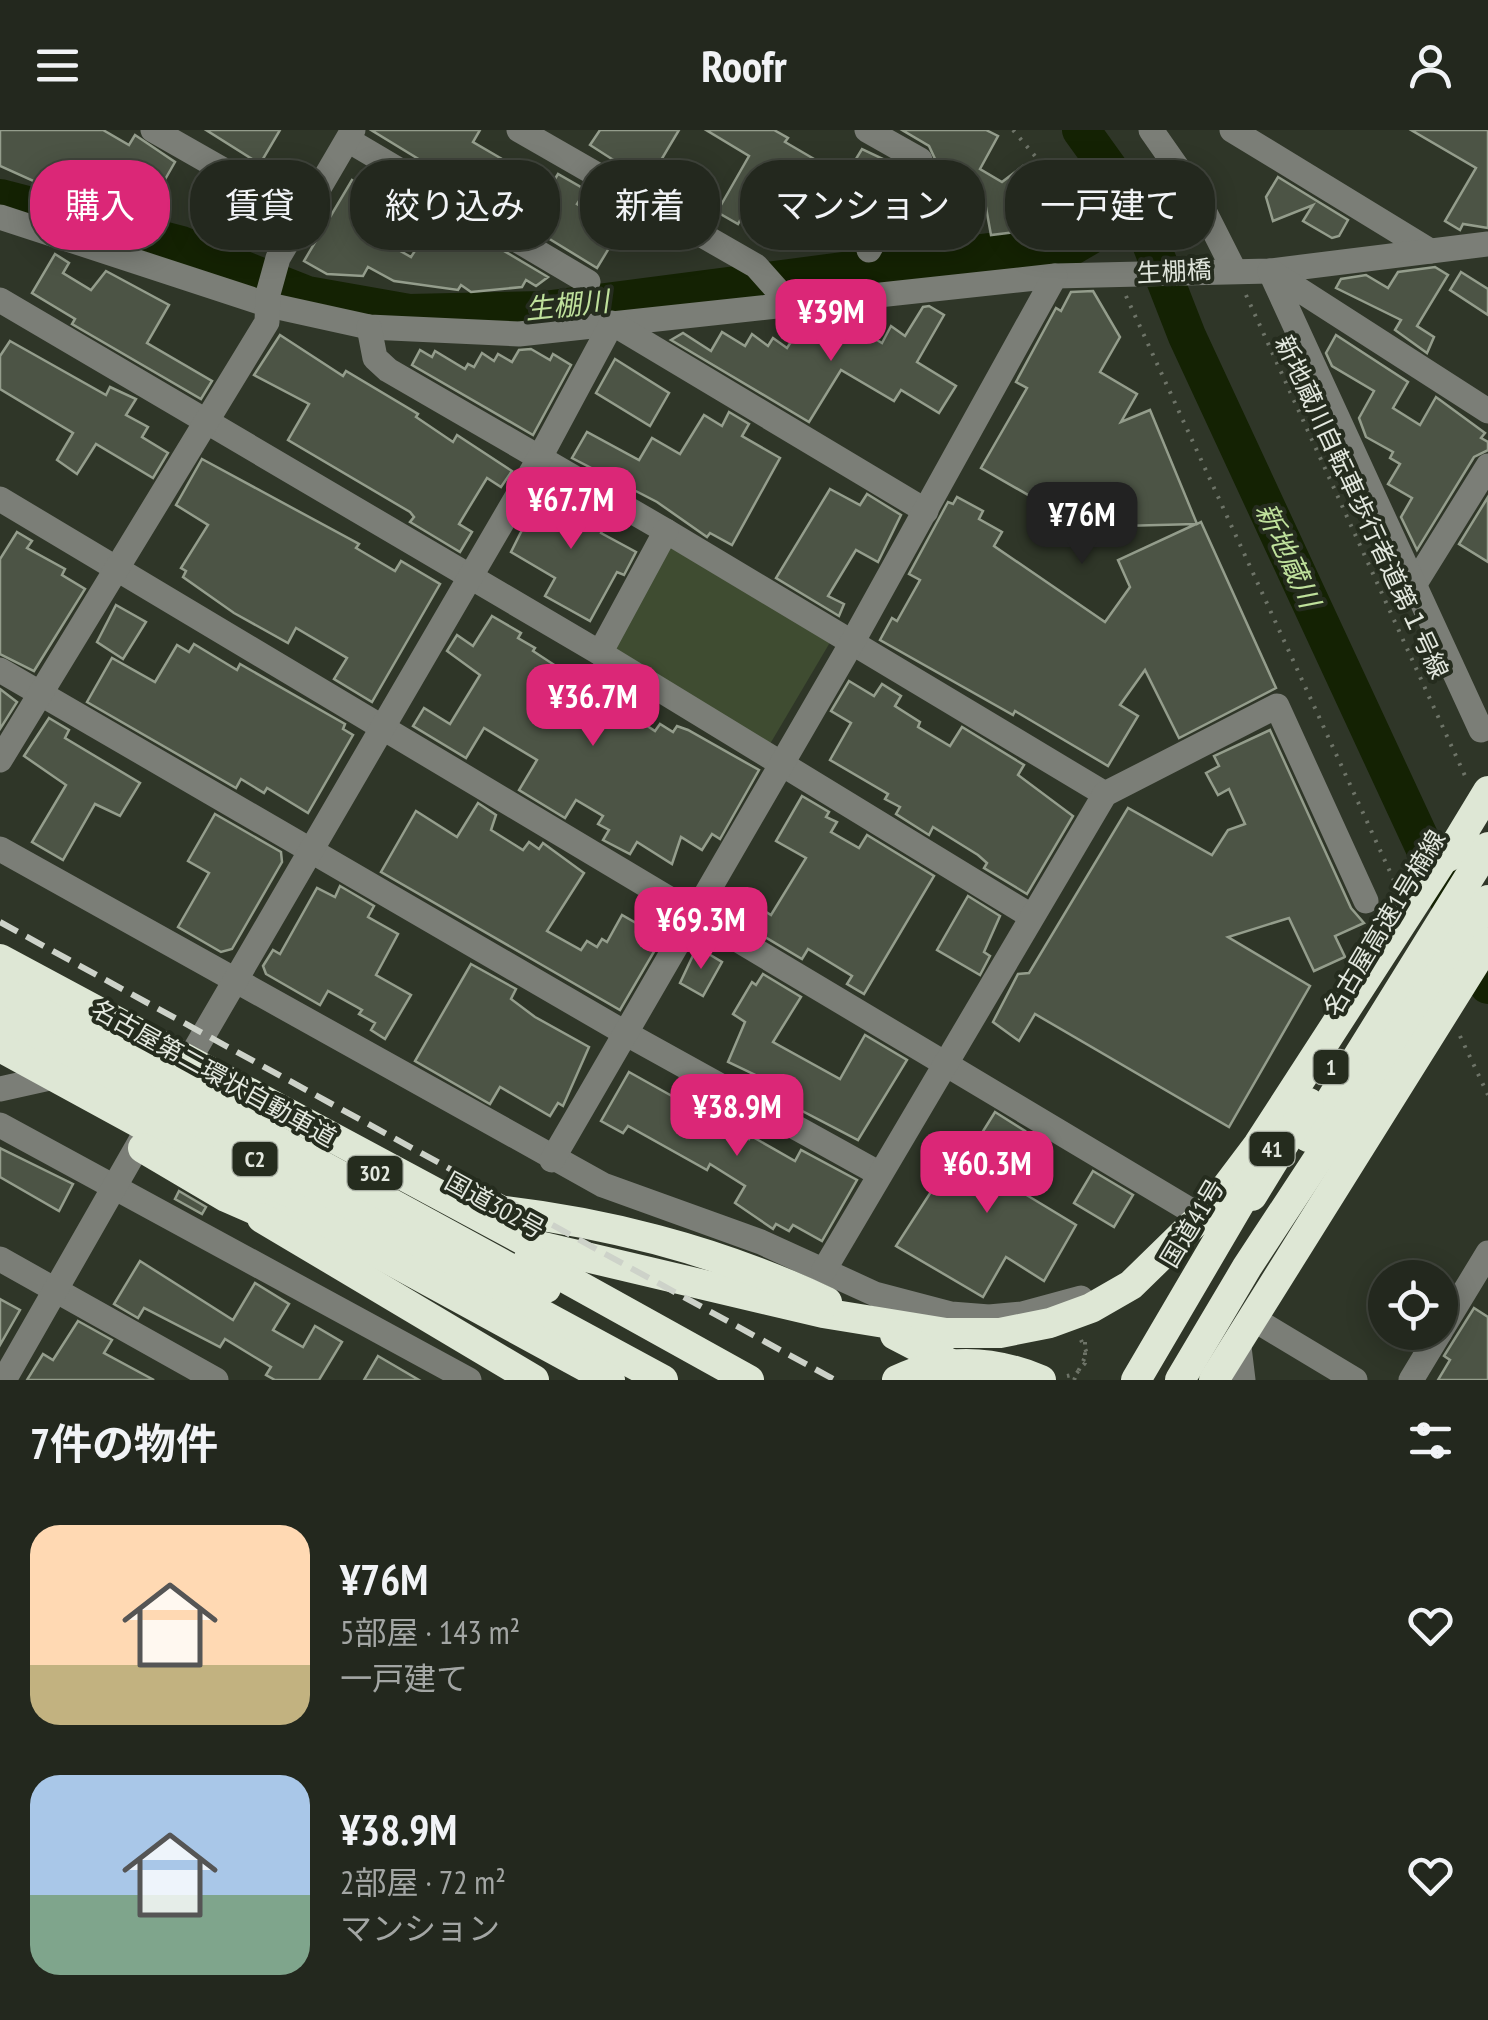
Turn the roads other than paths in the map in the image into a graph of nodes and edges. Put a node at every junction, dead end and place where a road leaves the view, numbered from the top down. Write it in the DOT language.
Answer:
graph roads {
  1 [pos="153,130"];
  2 [pos="519,130"];
  3 [pos="867,130"];
  4 [pos="1152,130"];
  5 [pos="1232,130"];
  6 [pos="350,135"];
  7 [pos="206,160"];
  8 [pos="920,160"];
  9 [pos="330,170"];
  10 [pos="0,217"];
  11 [pos="1488,244"];
  12 [pos="284,250"];
  13 [pos="1430,251"];
  14 [pos="1233,268"];
  15 [pos="1270,271"];
  16 [pos="1054,276"];
  17 [pos="588,282"];
  18 [pos="784,297"];
  19 [pos="268,299"];
  20 [pos="0,300"];
  21 [pos="612,323"];
  22 [pos="368,327"];
  23 [pos="1488,411"];
  24 [pos="208,423"];
  25 [pos="539,459"];
  26 [pos="1488,466"];
  27 [pos="0,499"];
  28 [pos="926,511"];
  29 [pos="666,530"];
  30 [pos="118,570"];
  31 [pos="471,576"];
  32 [pos="1416,582"];
  33 [pos="853,641"];
  34 [pos="600,653"];
  35 [pos="0,670"];
  36 [pos="42,695"];
  37 [pos="383,726"];
  38 [pos="1480,730"];
  39 [pos="0,760"];
  40 [pos="783,764"];
  41 [pos="1105,794"];
  42 [pos="1484,803"];
  43 [pos="1478,845"];
  44 [pos="0,849"];
  45 [pos="312,850"];
  46 [pos="1488,900"];
  47 [pos="1366,901"];
  48 [pos="693,913"];
  49 [pos="1031,916"];
  50 [pos="1488,942"];
  51 [pos="0,958"];
  52 [pos="0,969"];
  53 [pos="237,981"];
  54 [pos="1438,981"];
  55 [pos="0,990"];
  56 [pos="0,1021"];
  57 [pos="625,1033"];
  58 [pos="0,1047"];
  59 [pos="943,1062"];
  60 [pos="0,1064"];
  61 [pos="183,1069"];
  62 [pos="54,1077"];
  63 [pos="0,1088"];
  64 [pos="0,1125"];
  65 [pos="148,1129"];
  66 [pos="552,1160"];
  67 [pos="878,1173"];
  68 [pos="115,1184"];
  69 [pos="226,1197"];
  70 [pos="430,1203"];
  71 [pos="314,1218"];
  72 [pos="1223,1230"];
  73 [pos="1488,1252"];
  74 [pos="0,1259"];
  75 [pos="396,1262"];
  76 [pos="1202,1264"];
  77 [pos="824,1270"];
  78 [pos="56,1290"];
  79 [pos="1458,1302"];
  80 [pos="335,1305"];
  81 [pos="589,1312"];
  82 [pos="1175,1316"];
  83 [pos="1245,1328"];
  84 [pos="1429,1350"];
  85 [pos="437,1372"];
  86 [pos="1050,1377"];
  87 [pos="4,1380"];
  88 [pos="216,1380"];
  89 [pos="469,1380"];
  90 [pos="534,1380"];
  91 [pos="580,1380"];
  92 [pos="588,1380"];
  93 [pos="610,1380"];
  94 [pos="663,1380"];
  95 [pos="716,1380"];
  96 [pos="749,1380"];
  97 [pos="760,1380"];
  98 [pos="897,1380"];
  99 [pos="982,1380"];
  100 [pos="1136,1380"];
  101 [pos="1144,1380"];
  102 [pos="1180,1380"];
  103 [pos="1214,1380"];
  104 [pos="1228,1380"];
  105 [pos="1243,1380"];
  106 [pos="1355,1380"];
  107 [pos="1411,1380"];
  1 -- 7 [label="street"];
  2 -- 18 [label="street"];
  3 -- 8 [label="street"];
  4 -- 14 [label="street"];
  5 -- 13 [label="street"];
  6 -- 9 [label="street"];
  6 -- 17 [label="street"];
  10 -- 19 [label="street, 生棚橋"];
  11 -- 13 [label="street, 生棚橋"];
  12 -- 19 [label="street"];
  13 -- 15 [label="street, 生棚橋"];
  14 -- 15 [label="street, 生棚橋"];
  14 -- 16 [label="street, 生棚橋"];
  15 -- 23 [label="street"];
  15 -- 32 [label="street"];
  16 -- 18 [label="street, 生棚橋"];
  16 -- 28 [label="street"];
  18 -- 21 [label="street, 生棚橋"];
  19 -- 22 [label="street, 生棚橋"];
  19 -- 24 [label="street"];
  20 -- 24 [label="street"];
  21 -- 22 [label="street, 生棚橋"];
  21 -- 25 [label="street"];
  21 -- 28 [label="street"];
  22 -- 25 [label="street"];
  24 -- 30 [label="street"];
  24 -- 31 [label="street"];
  25 -- 29 [label="street"];
  25 -- 31 [label="street"];
  26 -- 32 [label="street"];
  27 -- 30 [label="street"];
  28 -- 33 [label="street"];
  29 -- 33 [label="street"];
  29 -- 34 [label="street"];
  30 -- 36 [label="street"];
  30 -- 37 [label="street"];
  31 -- 34 [label="street"];
  31 -- 37 [label="street"];
  32 -- 38 [label="street"];
  33 -- 40 [label="street"];
  33 -- 41 [label="street"];
  34 -- 40 [label="street"];
  35 -- 36 [label="street"];
  36 -- 39 [label="street"];
  36 -- 45 [label="street"];
  37 -- 45 [label="street"];
  37 -- 48 [label="street"];
  40 -- 48 [label="street"];
  40 -- 49 [label="street"];
  41 -- 47 [label="street"];
  41 -- 49 [label="street"];
  42 -- 43 [label="highway, 名古屋高速1号楠線 / 1"];
  42 -- 72 [label="highway, 国道41号 / 41"];
  43 -- 51 [label="highway"];
  43 -- 82 [label="highway, 名古屋高速1号楠線 / 1"];
  43 -- 82 [label="highway"];
  44 -- 53 [label="street"];
  45 -- 53 [label="street"];
  45 -- 57 [label="street"];
  46 -- 54 [label="highway, 1"];
  48 -- 57 [label="street"];
  48 -- 59 [label="street"];
  49 -- 59 [label="street"];
  50 -- 83 [label="highway"];
  52 -- 61 [label="highway, 国道302号 / 302"];
  53 -- 61 [label="street"];
  53 -- 66 [label="street"];
  54 -- 102 [label="highway, 1"];
  54 -- 104 [label="highway"];
  55 -- 81 [label="highway, 名古屋第二環状自動車道 / C2"];
  56 -- 94 [label="highway, C2"];
  57 -- 66 [label="street"];
  57 -- 67 [label="street"];
  58 -- 62 [label="highway"];
  59 -- 67 [label="street"];
  59 -- 72 [label="street"];
  60 -- 69 [label="highway"];
  61 -- 65 [label="street"];
  61 -- 70 [label="highway, 国道302号 / 302"];
  62 -- 63 [label="street"];
  62 -- 65 [label="highway"];
  64 -- 68 [label="street"];
  65 -- 68 [label="street"];
  65 -- 71 [label="highway"];
  66 -- 77 [label="street"];
  67 -- 77 [label="street"];
  68 -- 78 [label="street"];
  68 -- 80 [label="street"];
  69 -- 90 [label="highway"];
  69 -- 92 [label="highway"];
  70 -- 96 [label="highway, 国道302号 / 302"];
  70 -- 99 [label="highway"];
  71 -- 75 [label="highway"];
  71 -- 80 [label="street"];
  72 -- 76 [label="highway, 国道41号 / 41"];
  73 -- 79 [label="street"];
  74 -- 78 [label="street"];
  75 -- 91 [label="highway"];
  75 -- 93 [label="highway"];
  76 -- 77 [label="street"];
  76 -- 82 [label="highway, 国道41号 / 41"];
  78 -- 87 [label="street"];
  78 -- 88 [label="street"];
  80 -- 85 [label="street"];
  81 -- 95 [label="highway, 名古屋第二環状自動車道 / C2"];
  81 -- 97 [label="highway"];
  82 -- 100 [label="highway"];
  82 -- 101 [label="highway"];
  83 -- 103 [label="highway"];
  83 -- 105 [label="street"];
  83 -- 106 [label="street"];
  84 -- 107 [label="street"];
  85 -- 89 [label="street"];
  86 -- 98 [label="highway"];
}
